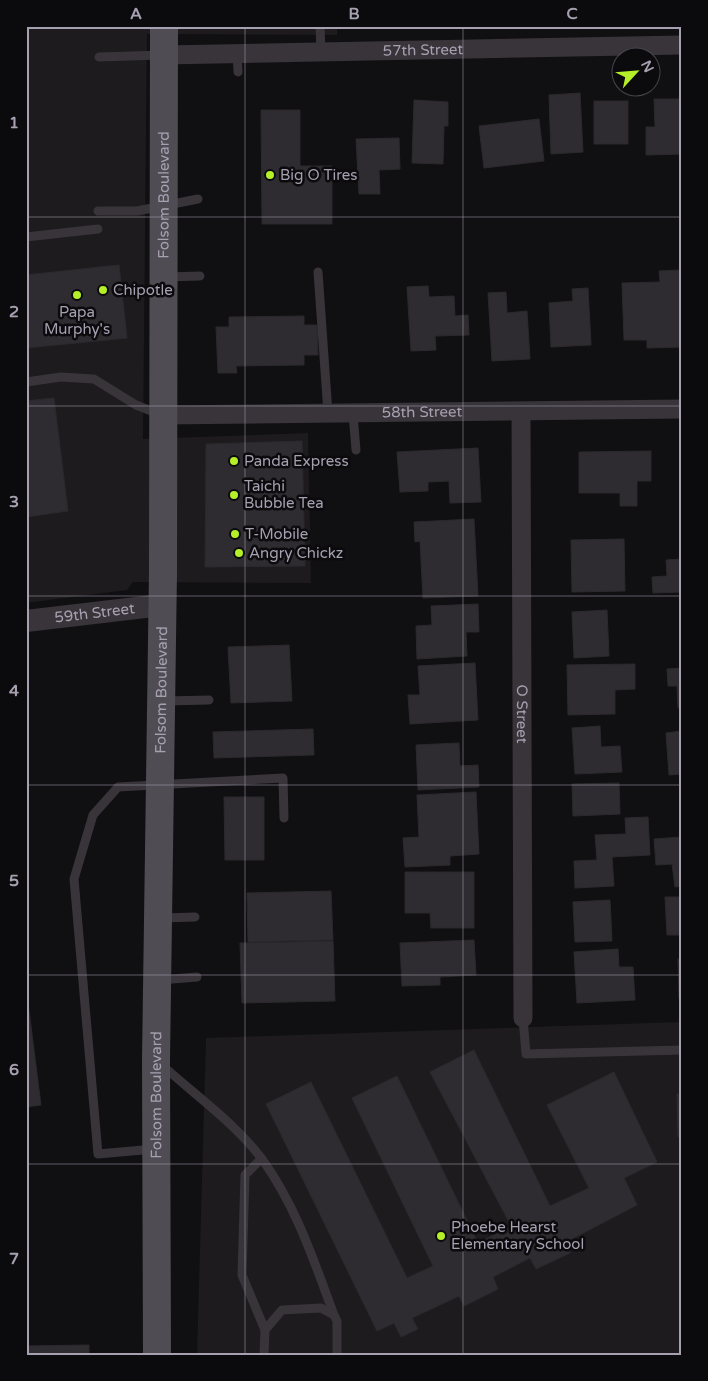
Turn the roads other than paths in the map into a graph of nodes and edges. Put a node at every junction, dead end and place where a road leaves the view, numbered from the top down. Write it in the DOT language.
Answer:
graph roads {
  1 [pos="164,26"];
  2 [pos="320,26"];
  3 [pos="682,45"];
  4 [pos="321,52"];
  5 [pos="238,53"];
  6 [pos="164,55"];
  7 [pos="99,57"];
  8 [pos="238,72"];
  9 [pos="198,199"];
  10 [pos="164,207"];
  11 [pos="98,211"];
  12 [pos="98,229"];
  13 [pos="26,238"];
  14 [pos="318,272"];
  15 [pos="200,276"];
  16 [pos="162,277"];
  17 [pos="26,382"];
  18 [pos="682,409"];
  19 [pos="521,412"];
  20 [pos="328,414"];
  21 [pos="353,414"];
  22 [pos="162,416"];
  23 [pos="356,450"];
  24 [pos="162,605"];
  25 [pos="26,621"];
  26 [pos="209,700"];
  27 [pos="160,702"];
  28 [pos="160,784"];
  29 [pos="284,818"];
  30 [pos="195,917"];
  31 [pos="159,918"];
  32 [pos="197,977"];
  33 [pos="157,980"];
  34 [pos="523,1018"];
  35 [pos="682,1050"];
  36 [pos="156,1060"];
  37 [pos="157,1148"];
  38 [pos="261,1159"];
  39 [pos="334,1314"];
  40 [pos="265,1330"];
  41 [pos="157,1355"];
  42 [pos="264,1355"];
  43 [pos="337,1355"];
  1 -- 6 [label="main road, Folsom Boulevard"];
  2 -- 4 [label="lane"];
  3 -- 4 [label="street, 57th Street"];
  4 -- 5 [label="street, 57th Street"];
  5 -- 6 [label="street, 57th Street"];
  5 -- 8 [label="lane"];
  6 -- 7 [label="lane"];
  6 -- 10 [label="main road, Folsom Boulevard"];
  9 -- 10 [label="lane"];
  10 -- 11 [label="lane"];
  10 -- 16 [label="main road, Folsom Boulevard"];
  12 -- 13 [label="lane"];
  14 -- 20 [label="lane"];
  15 -- 16 [label="lane"];
  16 -- 22 [label="main road, Folsom Boulevard"];
  17 -- 22 [label="lane"];
  18 -- 19 [label="street, 58th Street"];
  19 -- 21 [label="street, 58th Street"];
  19 -- 34 [label="street, O Street"];
  20 -- 21 [label="street, 58th Street"];
  20 -- 22 [label="street, 58th Street"];
  21 -- 23 [label="lane"];
  22 -- 24 [label="main road, Folsom Boulevard"];
  24 -- 25 [label="street, 59th Street"];
  24 -- 27 [label="main road, Folsom Boulevard"];
  26 -- 27 [label="lane"];
  27 -- 28 [label="main road, Folsom Boulevard"];
  28 -- 29 [label="lane"];
  28 -- 31 [label="main road, Folsom Boulevard"];
  28 -- 37 [label="lane"];
  30 -- 31 [label="lane"];
  31 -- 33 [label="main road, Folsom Boulevard"];
  32 -- 33 [label="lane"];
  33 -- 36 [label="main road, Folsom Boulevard"];
  34 -- 35 [label="lane"];
  36 -- 37 [label="main road, Folsom Boulevard"];
  36 -- 38 [label="lane"];
  37 -- 41 [label="main road, Folsom Boulevard"];
  38 -- 39 [label="lane"];
  38 -- 40 [label="lane"];
  39 -- 40 [label="lane"];
  39 -- 43 [label="lane"];
  40 -- 42 [label="lane"];
}
